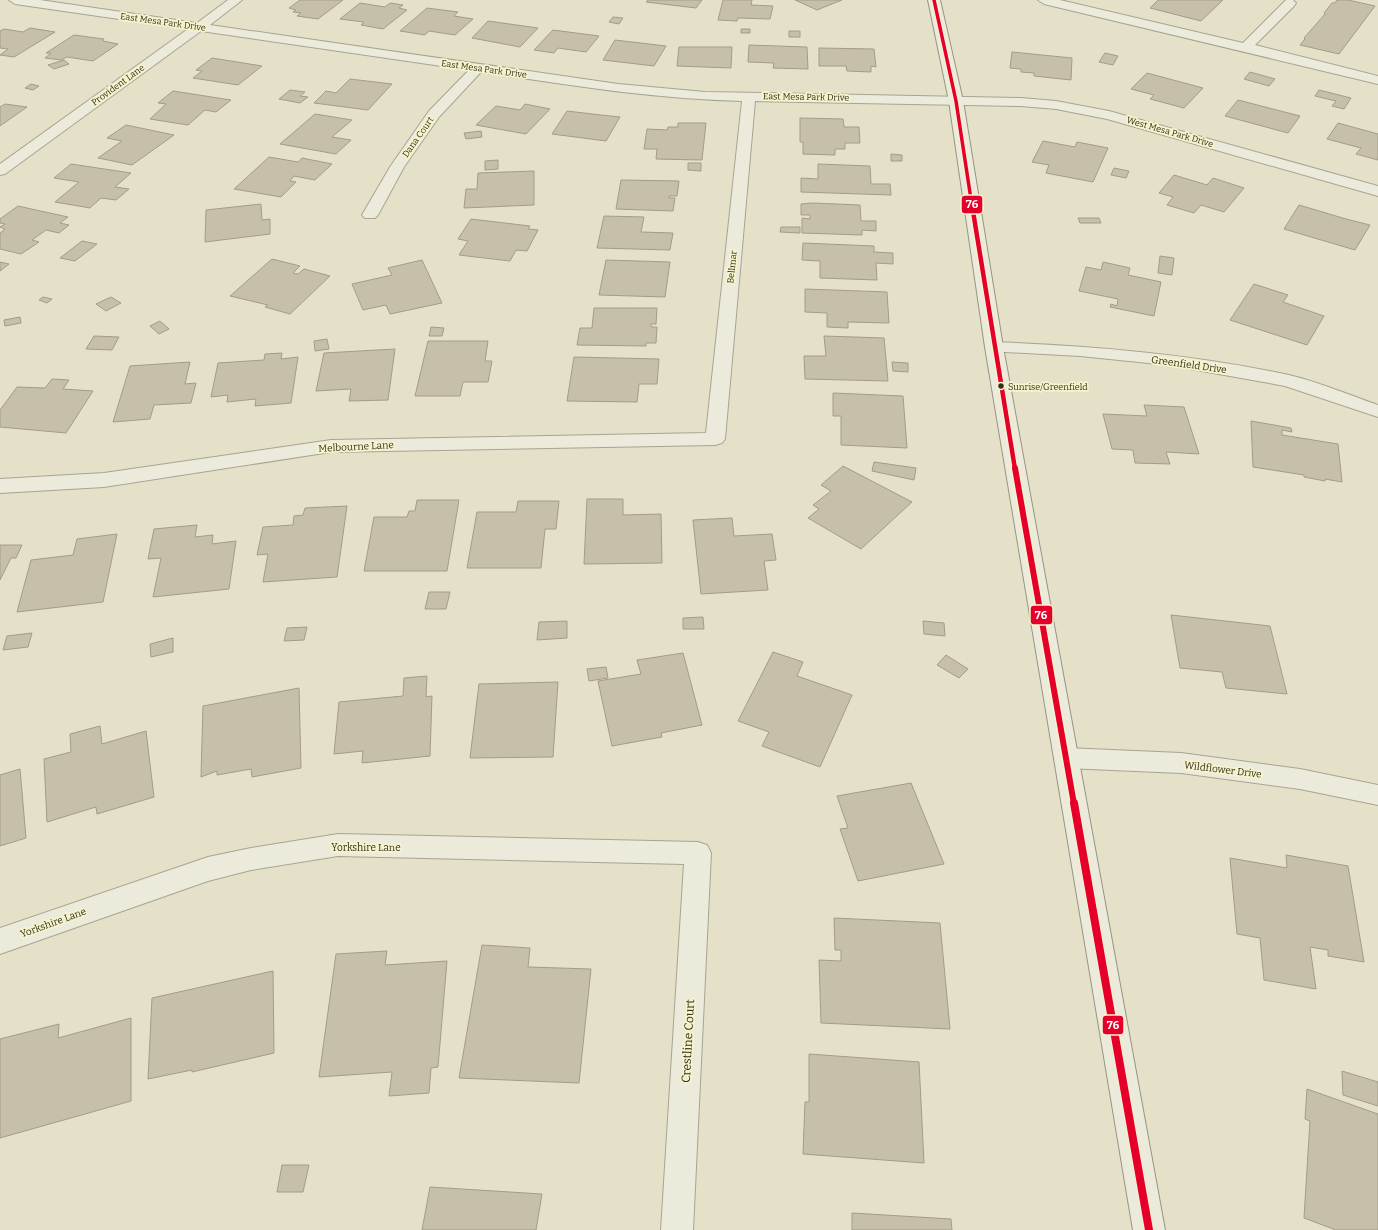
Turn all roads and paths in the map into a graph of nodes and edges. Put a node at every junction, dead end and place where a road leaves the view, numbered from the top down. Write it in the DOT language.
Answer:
graph roads {
  1 [pos="15,0"];
  2 [pos="236,0"];
  3 [pos="934,0"];
  4 [pos="1044,0"];
  5 [pos="1290,3"];
  6 [pos="198,27"];
  7 [pos="1246,47"];
  8 [pos="478,68"];
  9 [pos="1378,80"];
  10 [pos="749,96"];
  11 [pos="956,101"];
  12 [pos="0,171"];
  13 [pos="1378,191"];
  14 [pos="370,215"];
  15 [pos="994,347"];
  16 [pos="1378,412"];
  17 [pos="715,439"];
  18 [pos="0,486"];
  19 [pos="1066,758"];
  20 [pos="1378,795"];
  21 [pos="698,853"];
  22 [pos="0,941"];
  23 [pos="677,1230"];
  24 [pos="1149,1230"];
  1 -- 6 [label="street, East Mesa Park Drive"];
  2 -- 6 [label="street, Provident Lane"];
  3 -- 11 [label="street"];
  4 -- 7 [label="street"];
  5 -- 7 [label="street"];
  6 -- 8 [label="street, East Mesa Park Drive"];
  6 -- 12 [label="street, Provident Lane"];
  7 -- 9 [label="street"];
  8 -- 10 [label="street, East Mesa Park Drive"];
  8 -- 14 [label="street, Dana Court"];
  10 -- 11 [label="street, East Mesa Park Drive"];
  10 -- 17 [label="street, Bellmar"];
  11 -- 13 [label="street, West Mesa Park Drive"];
  11 -- 15 [label="street"];
  15 -- 16 [label="street, Greenfield Drive"];
  15 -- 19 [label="street"];
  17 -- 18 [label="street, Melbourne Lane"];
  19 -- 20 [label="street, Wildflower Drive"];
  19 -- 24 [label="street"];
  21 -- 22 [label="street, Yorkshire Lane"];
  21 -- 23 [label="street, Crestline Court"];
}
